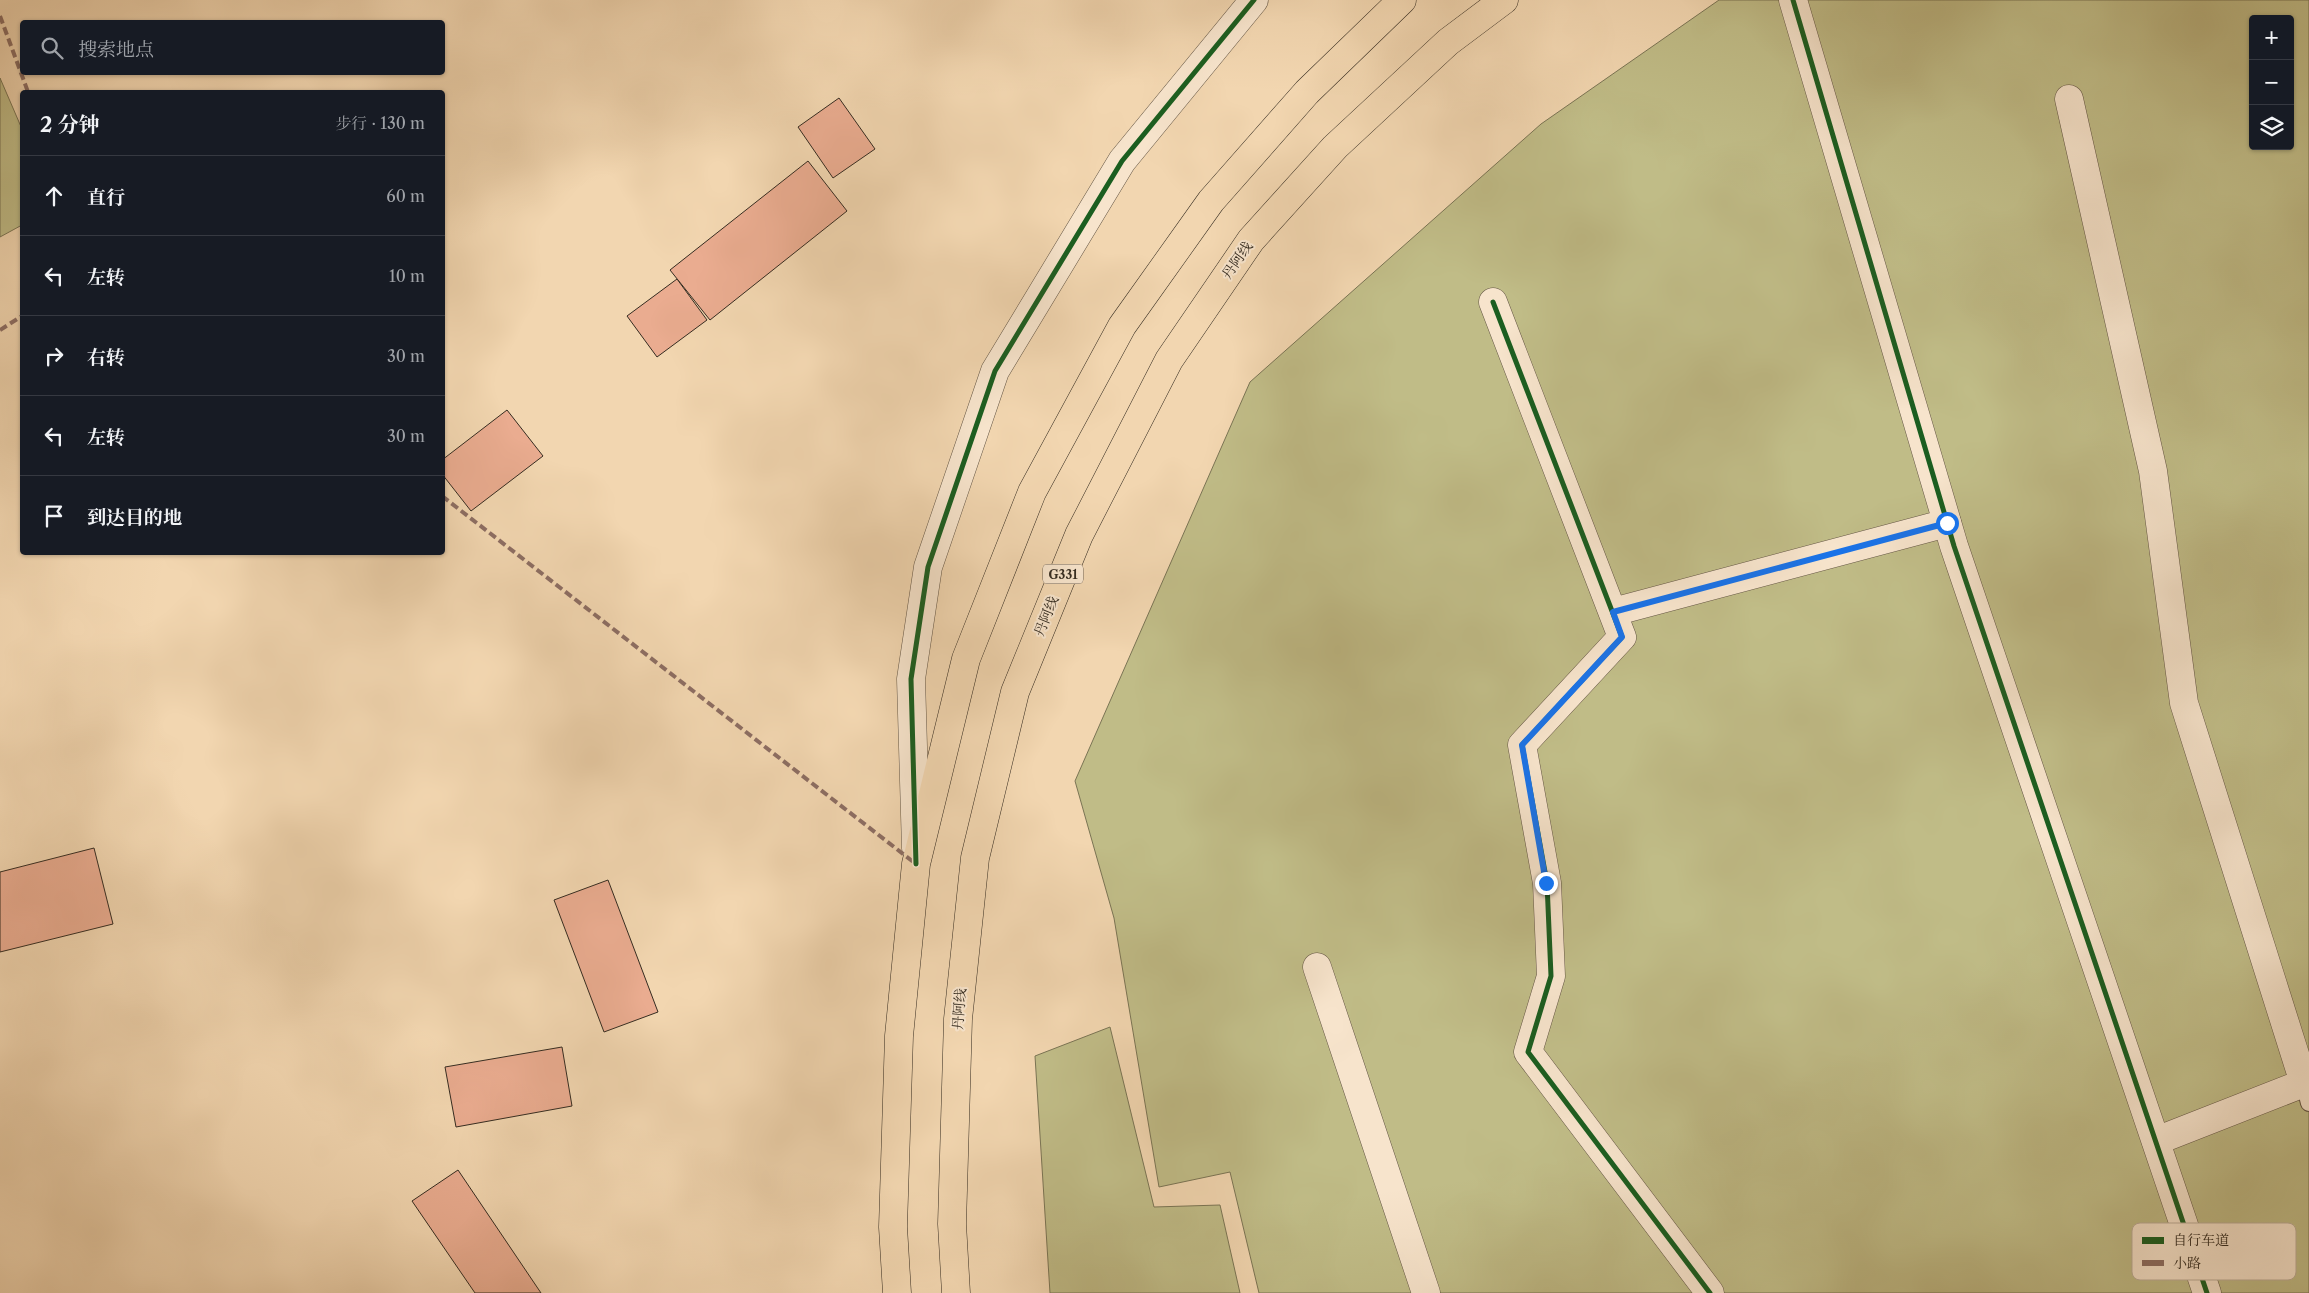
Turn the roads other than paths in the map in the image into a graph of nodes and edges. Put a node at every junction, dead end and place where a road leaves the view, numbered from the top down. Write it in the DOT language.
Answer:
graph roads {
  1 [pos="1254,0"];
  2 [pos="1402,0"];
  3 [pos="1504,0"];
  4 [pos="1793,0"];
  5 [pos="2070,99"];
  6 [pos="1493,302"];
  7 [pos="1947,523"];
  8 [pos="1613,612"];
  9 [pos="916,864"];
  10 [pos="1317,967"];
  11 [pos="2307,1093"];
  12 [pos="2156,1141"];
  13 [pos="2184,1223"];
  14 [pos="2203,1280"];
  15 [pos="897,1293"];
  16 [pos="956,1293"];
  17 [pos="1426,1293"];
  18 [pos="1710,1293"];
  19 [pos="2207,1293"];
  1 -- 9 [label="street"];
  2 -- 9 [label="highway"];
  3 -- 16 [label="highway, 丹阿线 / G331"];
  4 -- 7 [label="street"];
  5 -- 11 [label="street"];
  6 -- 8 [label="street"];
  7 -- 8 [label="street"];
  7 -- 12 [label="street"];
  8 -- 18 [label="street"];
  9 -- 15 [label="highway"];
  10 -- 17 [label="street"];
  11 -- 12 [label="street"];
  12 -- 13 [label="street"];
  14 -- 19 [label="street"];
}
